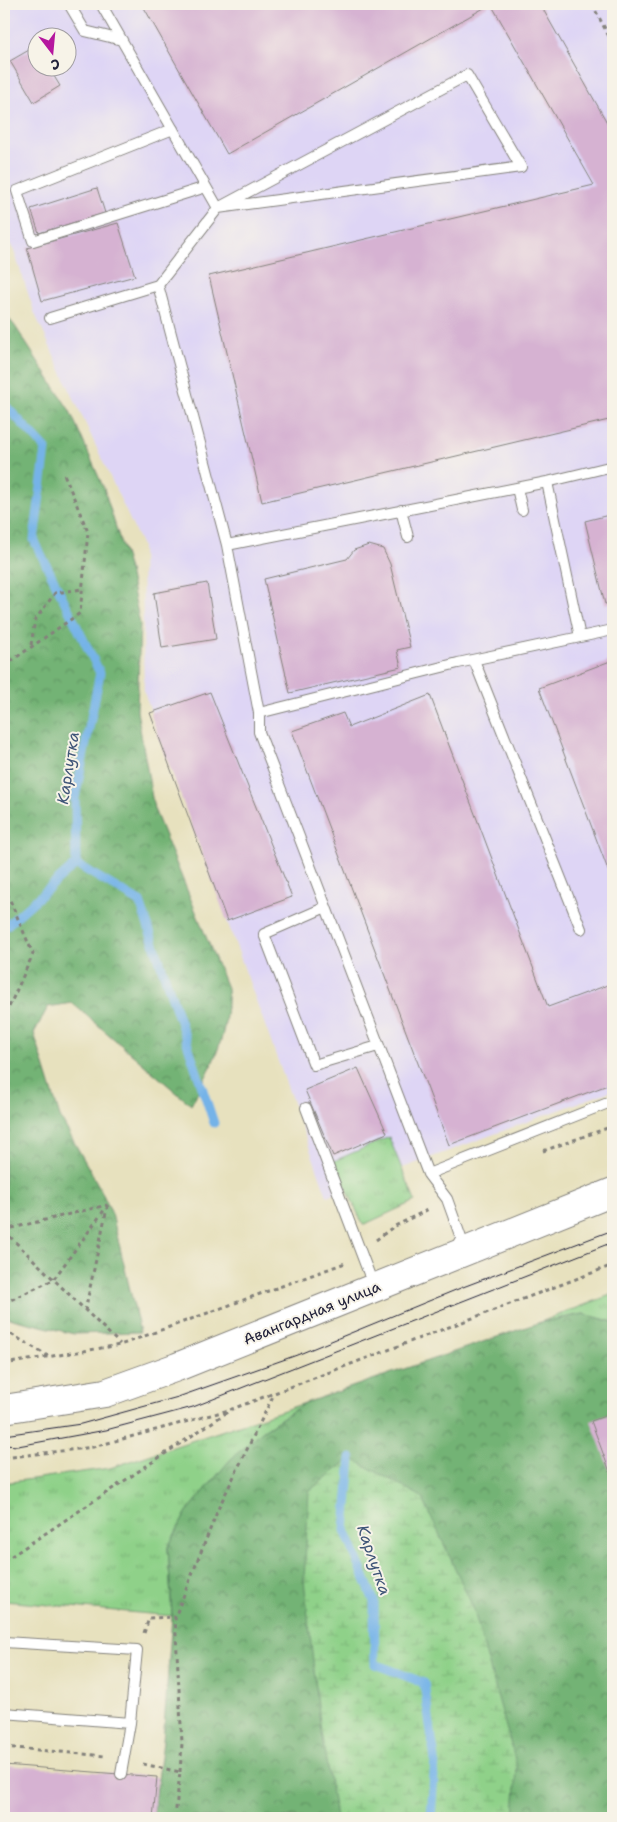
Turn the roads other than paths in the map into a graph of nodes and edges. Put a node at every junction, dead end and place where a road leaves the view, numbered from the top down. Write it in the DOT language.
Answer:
graph roads {
  1 [pos="70,4"];
  2 [pos="101,4"];
  3 [pos="122,40"];
  4 [pos="173,129"];
  5 [pos="206,187"];
  6 [pos="218,208"];
  7 [pos="158,285"];
  8 [pos="50,318"];
  9 [pos="613,466"];
  10 [pos="547,482"];
  11 [pos="517,488"];
  12 [pos="401,510"];
  13 [pos="522,510"];
  14 [pos="408,537"];
  15 [pos="227,545"];
  16 [pos="613,630"];
  17 [pos="580,637"];
  18 [pos="474,660"];
  19 [pos="259,713"];
  20 [pos="326,907"];
  21 [pos="581,929"];
  22 [pos="378,1046"];
  23 [pos="613,1101"];
  24 [pos="306,1108"];
  25 [pos="428,1174"];
  26 [pos="613,1192"];
  27 [pos="465,1252"];
  28 [pos="375,1288"];
  29 [pos="4,1409"];
  30 [pos="4,1642"];
  31 [pos="4,1713"];
  32 [pos="130,1723"];
  33 [pos="121,1774"];
  1 -- 3 [label="lane"];
  2 -- 3 [label="lane"];
  3 -- 4 [label="lane"];
  4 -- 5 [label="lane"];
  4 -- 5 [label="lane"];
  5 -- 6 [label="lane"];
  6 -- 6 [label="lane"];
  6 -- 7 [label="lane"];
  7 -- 8 [label="lane"];
  7 -- 15 [label="lane"];
  9 -- 10 [label="lane"];
  10 -- 11 [label="lane"];
  10 -- 17 [label="lane"];
  11 -- 12 [label="lane"];
  11 -- 13 [label="lane"];
  12 -- 14 [label="lane"];
  12 -- 15 [label="lane"];
  15 -- 19 [label="lane"];
  16 -- 17 [label="lane"];
  17 -- 18 [label="lane"];
  18 -- 19 [label="lane"];
  18 -- 21 [label="lane"];
  19 -- 20 [label="lane"];
  20 -- 22 [label="lane"];
  20 -- 22 [label="lane"];
  22 -- 25 [label="lane"];
  23 -- 25 [label="lane"];
  24 -- 28 [label="lane"];
  25 -- 27 [label="lane"];
  26 -- 27 [label="street, Авангардная улица"];
  27 -- 28 [label="street, Авангардная улица"];
  28 -- 29 [label="street, Авангардная улица"];
  30 -- 32 [label="lane"];
  31 -- 32 [label="lane"];
  32 -- 33 [label="lane"];
}
